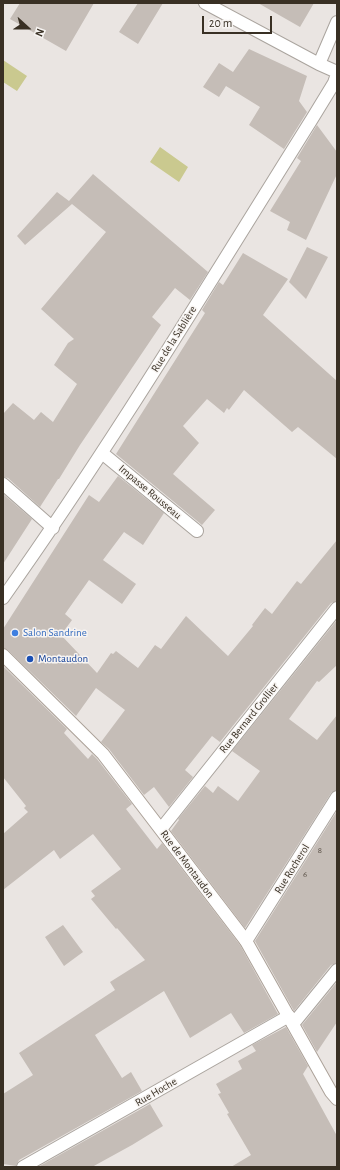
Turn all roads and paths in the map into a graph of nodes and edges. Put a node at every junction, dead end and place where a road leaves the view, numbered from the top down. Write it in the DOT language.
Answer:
graph roads {
  1 [pos="205,3"];
  2 [pos="337,22"];
  3 [pos="319,64"];
  4 [pos="337,73"];
  5 [pos="102,453"];
  6 [pos="3,484"];
  7 [pos="53,528"];
  8 [pos="197,531"];
  9 [pos="3,598"];
  10 [pos="337,608"];
  11 [pos="3,655"];
  12 [pos="337,797"];
  13 [pos="161,829"];
  14 [pos="246,941"];
  15 [pos="337,970"];
  16 [pos="291,1020"];
  17 [pos="337,1099"];
  18 [pos="23,1167"];
  1 -- 3 [label="street"];
  2 -- 3 [label="street"];
  3 -- 4 [label="street"];
  4 -- 5 [label="street, Rue de la Sablière"];
  5 -- 7 [label="street, Rue de la Sablière"];
  5 -- 8 [label="street, Impasse Rousseau"];
  6 -- 7 [label="street"];
  7 -- 9 [label="street, Rue de la Sablière"];
  10 -- 13 [label="street, Rue Bernard Grollier"];
  11 -- 13 [label="street, Rue de Montaudon"];
  12 -- 14 [label="street, Rue Rocherol"];
  13 -- 14 [label="street, Rue de Montaudon"];
  14 -- 16 [label="street, Rue de Montaudon"];
  15 -- 16 [label="street"];
  16 -- 17 [label="street, Rue de Montaudon"];
  16 -- 18 [label="street, Rue Hoche"];
}
